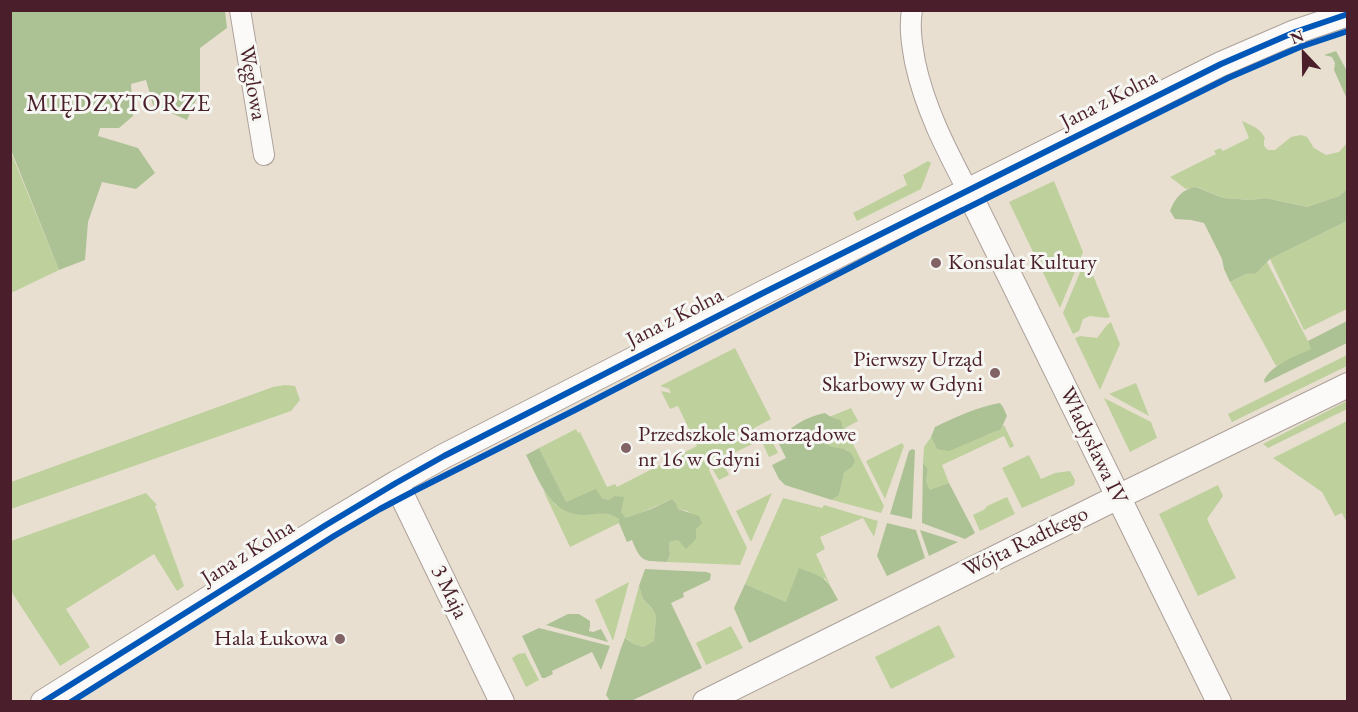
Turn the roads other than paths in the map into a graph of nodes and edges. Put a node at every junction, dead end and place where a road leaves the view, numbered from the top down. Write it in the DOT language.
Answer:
graph roads {
  1 [pos="240,10"];
  2 [pos="912,10"];
  3 [pos="1347,14"];
  4 [pos="264,155"];
  5 [pos="968,191"];
  6 [pos="1347,385"];
  7 [pos="396,483"];
  8 [pos="1118,497"];
  9 [pos="43,702"];
  10 [pos="502,702"];
  11 [pos="705,702"];
  12 [pos="1219,702"];
  1 -- 4 [label="street, Węglowa"];
  2 -- 5 [label="street"];
  3 -- 5 [label="street, Jana z Kolna"];
  5 -- 7 [label="street, Jana z Kolna"];
  5 -- 8 [label="street, Władysława IV"];
  6 -- 8 [label="street, Wójta Radtkego"];
  7 -- 9 [label="street, Jana z Kolna"];
  7 -- 10 [label="street, 3 Maja"];
  8 -- 11 [label="street, Wójta Radtkego"];
  8 -- 12 [label="street, Władysława IV"];
}
